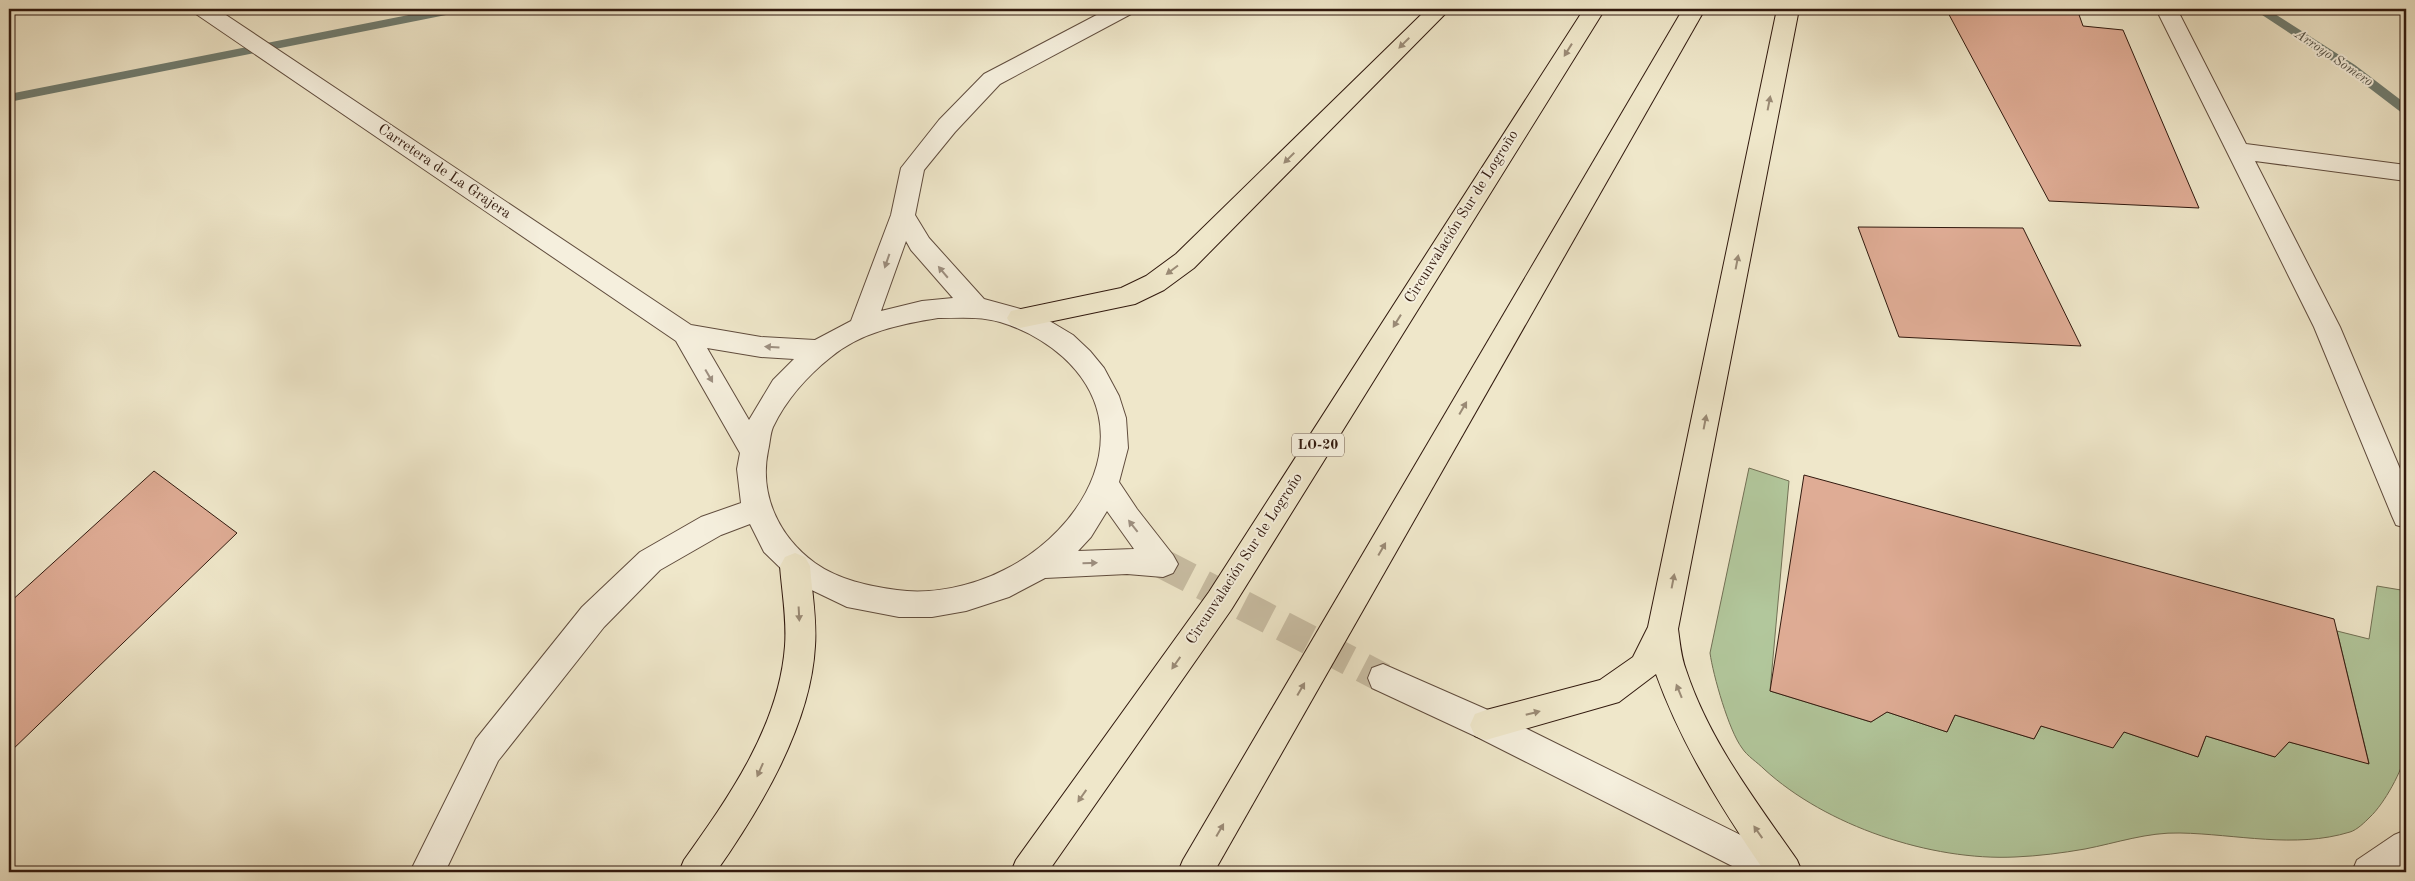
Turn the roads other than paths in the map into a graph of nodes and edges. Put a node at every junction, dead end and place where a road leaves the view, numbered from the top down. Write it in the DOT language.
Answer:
graph roads {
  1 [pos="203,9"];
  2 [pos="1124,9"];
  3 [pos="1439,9"];
  4 [pos="1594,9"];
  5 [pos="1694,9"];
  6 [pos="1788,9"];
  7 [pos="2167,9"];
  8 [pos="2239,151"];
  9 [pos="2406,173"];
  10 [pos="903,215"];
  11 [pos="976,308"];
  12 [pos="1020,318"];
  13 [pos="862,327"];
  14 [pos="685,334"];
  15 [pos="820,351"];
  16 [pos="753,450"];
  17 [pos="1106,486"];
  18 [pos="756,510"];
  19 [pos="2406,516"];
  20 [pos="1041,565"];
  21 [pos="795,566"];
  22 [pos="1663,629"];
  23 [pos="1383,678"];
  24 [pos="1486,725"];
  25 [pos="2406,847"];
  26 [pos="427,872"];
  27 [pos="696,872"];
  28 [pos="1028,872"];
  29 [pos="1196,872"];
  30 [pos="1779,872"];
  31 [pos="1786,872"];
  32 [pos="2369,872"];
  1 -- 14 [label="street, Carretera de La Grajera"];
  2 -- 10 [label="street"];
  3 -- 12 [label="highway, one-way"];
  4 -- 28 [label="highway, Circunvalación Sur de Logroño / LO-20, one-way"];
  29 -- 5 [label="highway, one-way"];
  22 -- 6 [label="highway, one-way"];
  7 -- 8 [label="street"];
  8 -- 9 [label="street"];
  8 -- 19 [label="street"];
  11 -- 10 [label="street, one-way"];
  10 -- 13 [label="street, one-way"];
  11 -- 12 [label="street"];
  11 -- 13 [label="street"];
  12 -- 17 [label="street"];
  13 -- 15 [label="street"];
  15 -- 14 [label="street, Carretera de La Grajera, one-way"];
  14 -- 16 [label="street, Carretera de La Grajera, one-way"];
  15 -- 16 [label="street"];
  16 -- 18 [label="street"];
  17 -- 20 [label="street"];
  20 -- 17 [label="street, one-way"];
  18 -- 21 [label="street"];
  18 -- 26 [label="street"];
  20 -- 21 [label="street"];
  21 -- 27 [label="highway, one-way"];
  24 -- 22 [label="highway, one-way"];
  31 -- 22 [label="highway, one-way"];
  23 -- 24 [label="street"];
  24 -- 30 [label="street"];
  25 -- 32 [label="street"];
}
